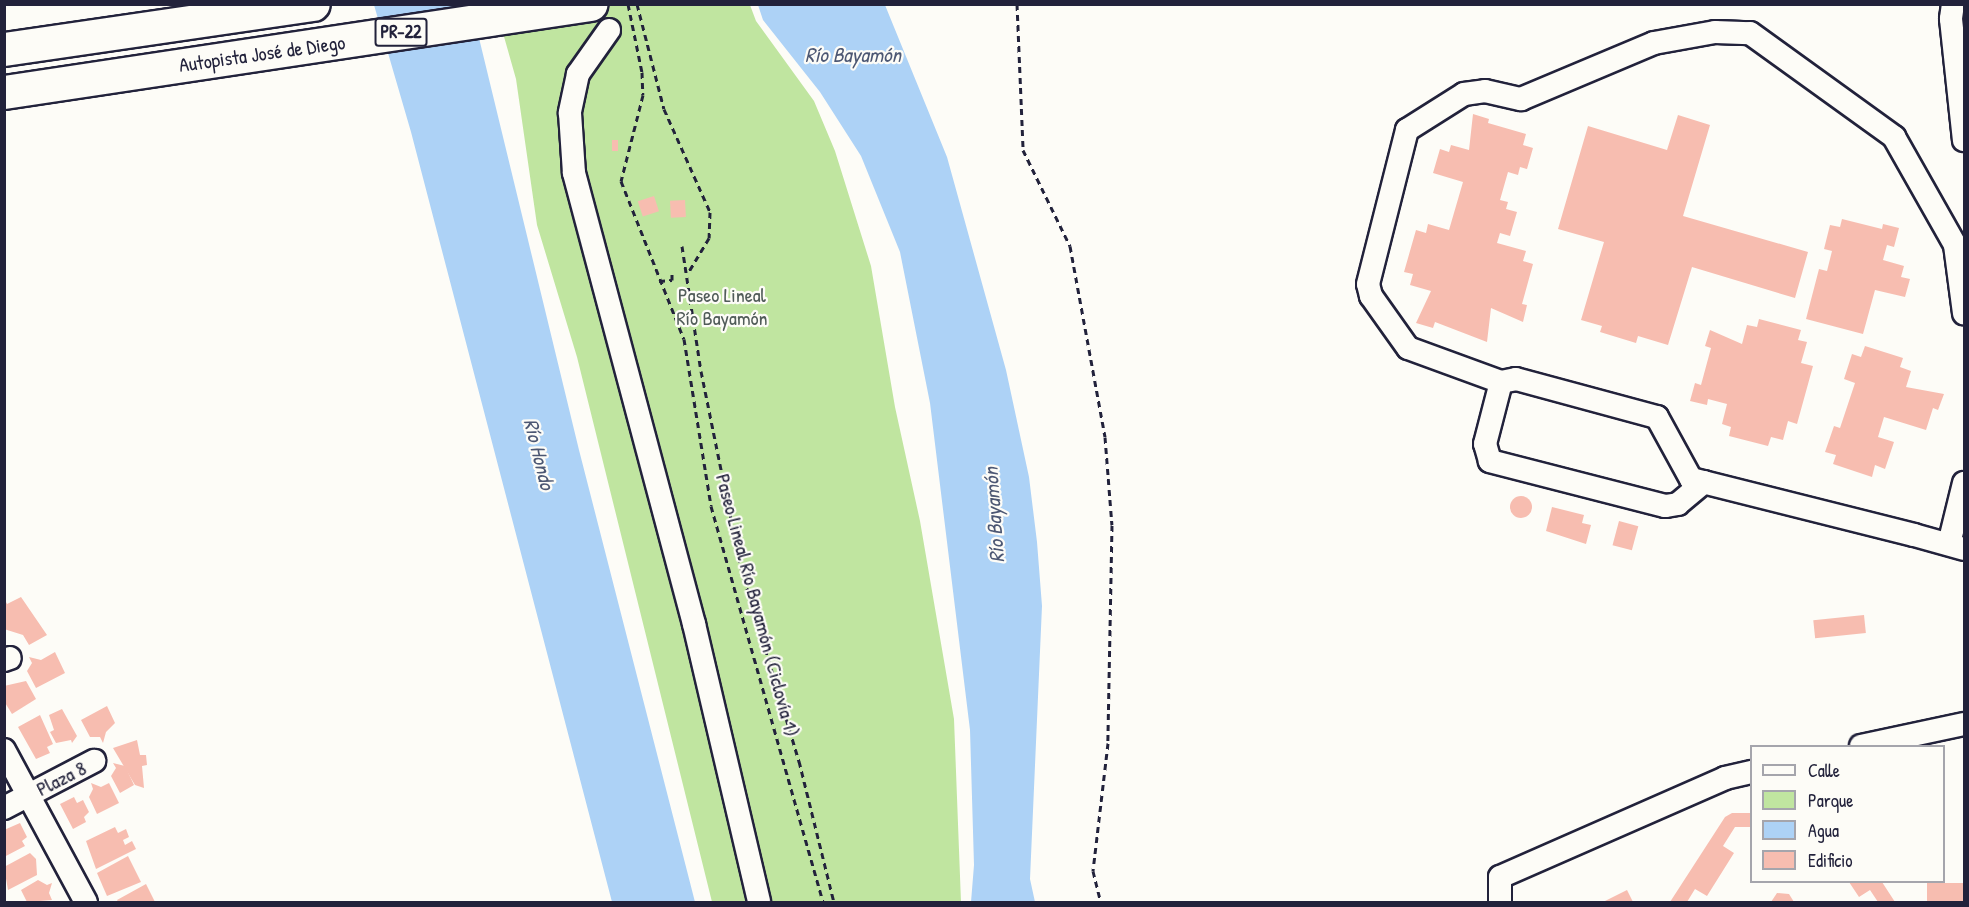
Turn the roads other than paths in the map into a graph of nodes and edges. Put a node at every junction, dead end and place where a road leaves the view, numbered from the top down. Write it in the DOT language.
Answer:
graph roads {
  1 [pos="313,4"];
  2 [pos="1953,4"];
  3 [pos="600,17"];
  4 [pos="4,49"];
  5 [pos="207,61"];
  6 [pos="4,79"];
  7 [pos="4,92"];
  8 [pos="1965,140"];
  9 [pos="1965,313"];
  10 [pos="1501,382"];
  11 [pos="1704,482"];
  12 [pos="1965,483"];
  13 [pos="1957,547"];
  14 [pos="1965,724"];
  15 [pos="1870,745"];
  16 [pos="4,750"];
  17 [pos="94,761"];
  18 [pos="1750,772"];
  19 [pos="28,795"];
  20 [pos="4,808"];
  21 [pos="86,903"];
  22 [pos="759,903"];
  23 [pos="1500,903"];
  1 -- 4 [label="highway, Autopista José de Diego"];
  2 -- 8 [label="street"];
  3 -- 5 [label="highway, Autopista José de Diego / PR-22"];
  3 -- 22 [label="street"];
  5 -- 6 [label="highway"];
  5 -- 7 [label="highway, Autopista José de Diego / PR-22"];
  9 -- 10 [label="street"];
  10 -- 11 [label="street"];
  10 -- 11 [label="street"];
  11 -- 13 [label="street"];
  12 -- 13 [label="street"];
  14 -- 15 [label="street"];
  16 -- 19 [label="street"];
  17 -- 19 [label="street, Plaza 8"];
  18 -- 23 [label="street"];
  19 -- 20 [label="street, Plaza 8"];
  19 -- 21 [label="street"];
}
